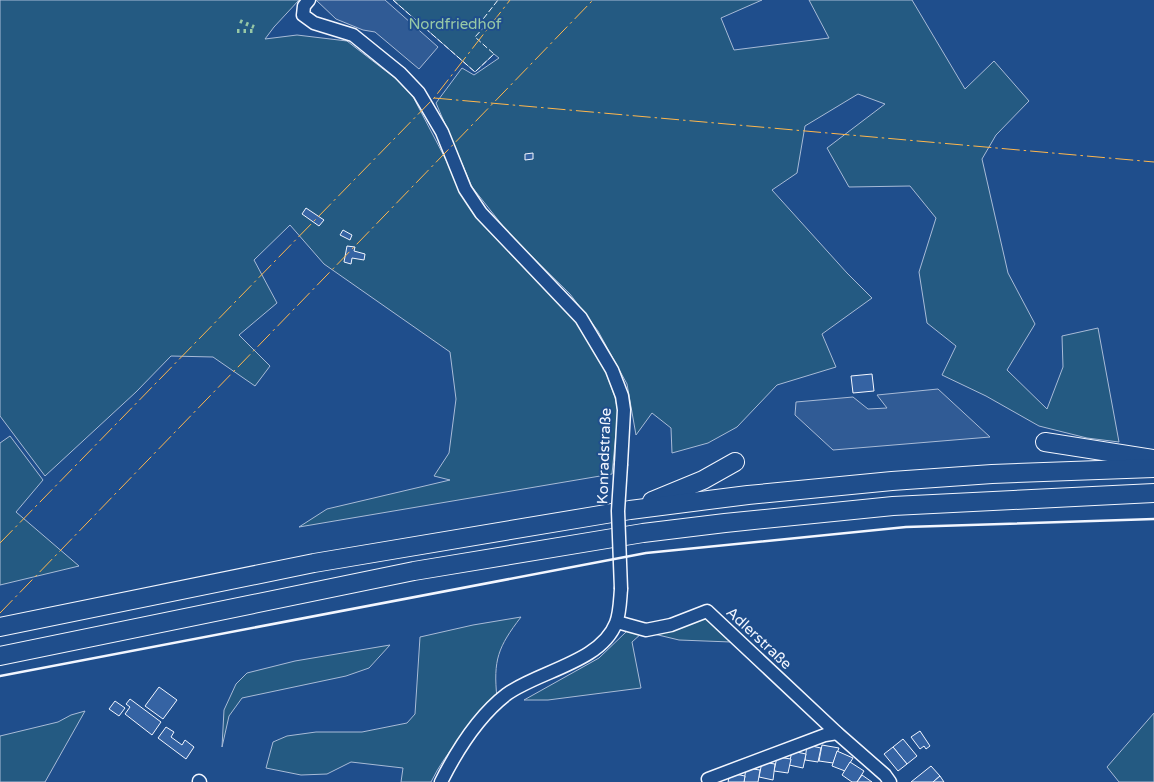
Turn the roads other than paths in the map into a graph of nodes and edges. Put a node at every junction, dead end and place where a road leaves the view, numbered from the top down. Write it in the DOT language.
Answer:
graph roads {
  1 [pos="309,0"];
  2 [pos="1045,442"];
  3 [pos="1154,460"];
  4 [pos="735,462"];
  5 [pos="1154,468"];
  6 [pos="1154,493"];
  7 [pos="630,510"];
  8 [pos="617,622"];
  9 [pos="0,627"];
  10 [pos="0,656"];
  11 [pos="837,733"];
  12 [pos="708,779"];
  13 [pos="442,782"];
  14 [pos="890,782"];
  1 -- 8 [label="street, Konradstraße, bridge"];
  2 -- 3 [label="highway"];
  4 -- 7 [label="highway"];
  5 -- 7 [label="highway"];
  6 -- 10 [label="highway"];
  7 -- 9 [label="highway"];
  8 -- 11 [label="street, Adlerstraße"];
  8 -- 13 [label="street, Konradstraße"];
  11 -- 12 [label="street"];
  11 -- 14 [label="street, Adlerstraße"];
}
